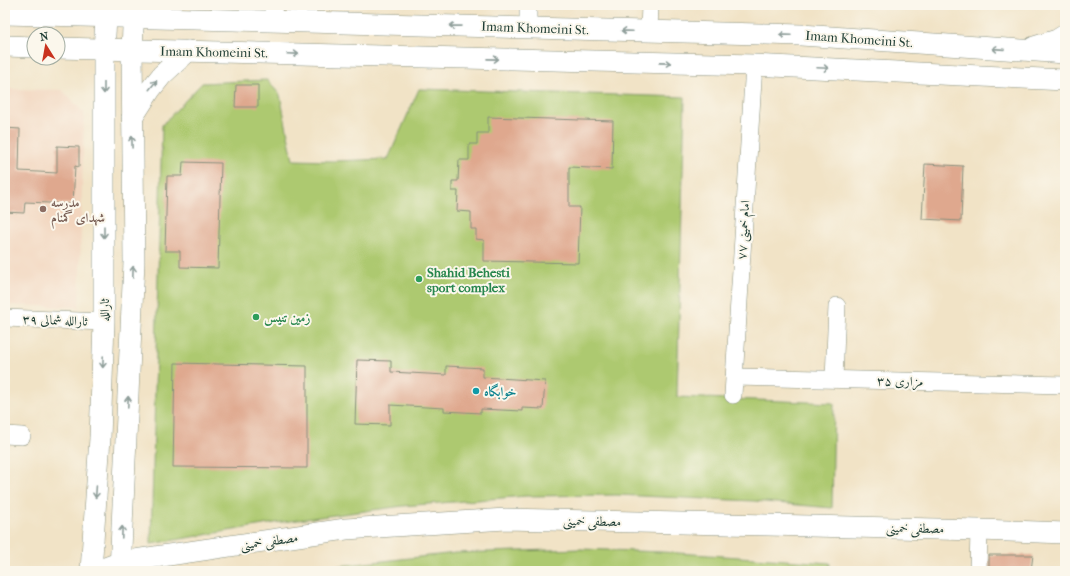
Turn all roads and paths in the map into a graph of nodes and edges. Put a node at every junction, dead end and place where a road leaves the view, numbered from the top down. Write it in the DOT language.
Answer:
graph roads {
  1 [pos="528,5"];
  2 [pos="650,5"];
  3 [pos="27,10"];
  4 [pos="107,11"];
  5 [pos="134,11"];
  6 [pos="274,13"];
  7 [pos="5,14"];
  8 [pos="528,28"];
  9 [pos="650,31"];
  10 [pos="1065,35"];
  11 [pos="5,46"];
  12 [pos="26,47"];
  13 [pos="66,48"];
  14 [pos="104,49"];
  15 [pos="132,50"];
  16 [pos="1021,50"];
  17 [pos="188,51"];
  18 [pos="1065,53"];
  19 [pos="754,65"];
  20 [pos="1065,80"];
  21 [pos="132,118"];
  22 [pos="837,306"];
  23 [pos="5,318"];
  24 [pos="104,322"];
  25 [pos="734,376"];
  26 [pos="834,379"];
  27 [pos="1065,385"];
  28 [pos="733,395"];
  29 [pos="5,435"];
  30 [pos="22,436"];
  31 [pos="979,530"];
  32 [pos="1065,533"];
  33 [pos="121,566"];
  34 [pos="91,571"];
  35 [pos="97,571"];
  36 [pos="978,571"];
  1 -- 8 [label="street"];
  2 -- 9 [label="street"];
  3 -- 4 [label="main road, Imam Khomeini St."];
  3 -- 7 [label="main road, Imam Khomeini St."];
  4 -- 5 [label="main road, Imam Khomeini St."];
  4 -- 14 [label="main road, ثارالله"];
  5 -- 6 [label="main road, Imam Khomeini St."];
  5 -- 15 [label="main road, ثارالله"];
  8 -- 6 [label="main road, Imam Khomeini St., one-way"];
  9 -- 8 [label="main road, Imam Khomeini St., one-way"];
  16 -- 9 [label="main road, Imam Khomeini St., one-way"];
  10 -- 16 [label="main road"];
  11 -- 12 [label="main road"];
  13 -- 14 [label="main road, Imam Khomeini St."];
  14 -- 15 [label="main road, Imam Khomeini St."];
  14 -- 24 [label="main road, ثارالله, one-way"];
  15 -- 17 [label="main road, Imam Khomeini St."];
  15 -- 21 [label="main road, ثارالله"];
  16 -- 18 [label="main road, Imam Khomeini St."];
  17 -- 19 [label="main road, Imam Khomeini St., one-way"];
  21 -- 17 [label="main road, one-way"];
  19 -- 20 [label="main road, Imam Khomeini St., one-way"];
  19 -- 25 [label="street, امام خمینی ۷۷"];
  33 -- 21 [label="main road, ثارالله, one-way"];
  22 -- 26 [label="street"];
  23 -- 24 [label="street, ثارالله شمالی ۳۹"];
  24 -- 34 [label="main road, ثارالله, one-way"];
  25 -- 26 [label="street, مزاری ۳۵"];
  25 -- 28 [label="street, امام خمینی ۷۷"];
  26 -- 27 [label="street, مزاری ۳۵"];
  29 -- 30 [label="street"];
  31 -- 32 [label="main road, مصطفی خمینی"];
  31 -- 33 [label="main road, مصطفی خمینی"];
  31 -- 36 [label="street"];
  33 -- 35 [label="main road, مصطفی خمینی"];
}
